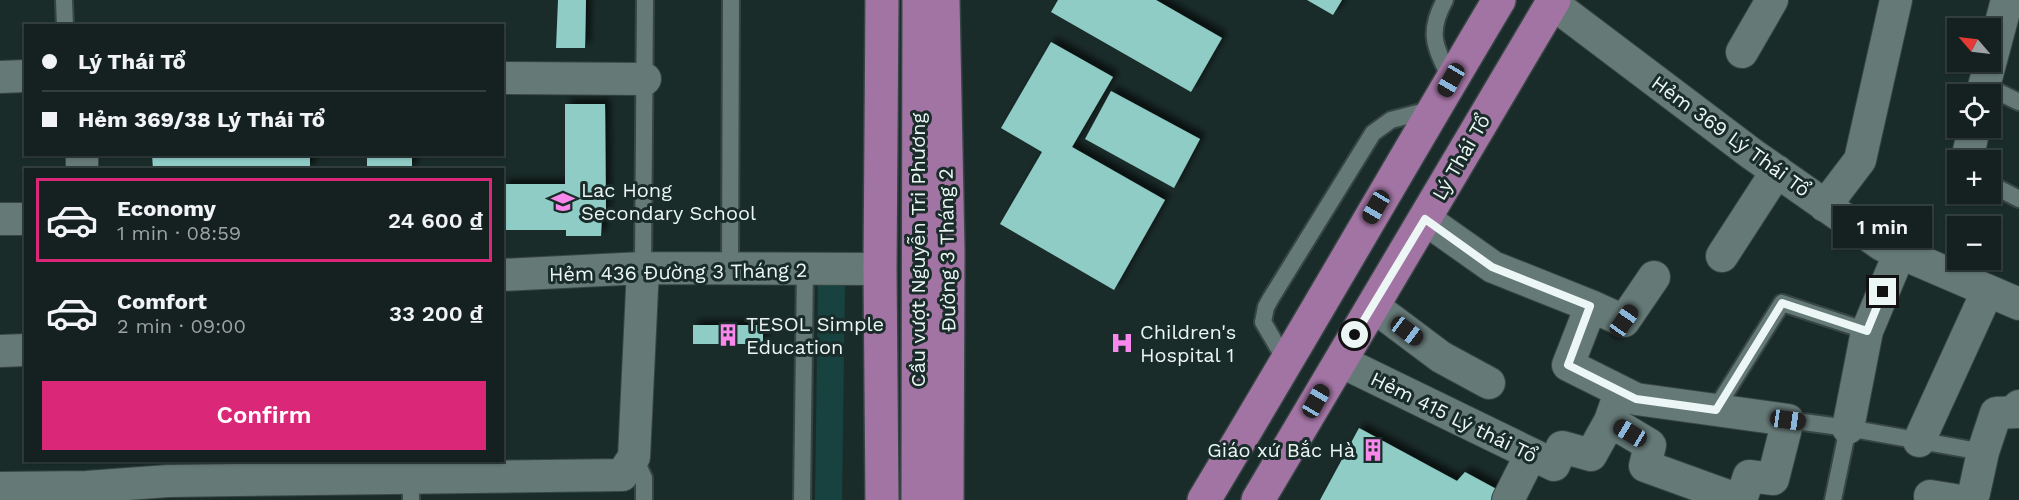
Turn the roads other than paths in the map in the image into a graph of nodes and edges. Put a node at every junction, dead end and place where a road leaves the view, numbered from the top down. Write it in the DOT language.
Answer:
graph roads {
  1 [pos="64,0"];
  2 [pos="645,0"];
  3 [pos="731,0"];
  4 [pos="882,0"];
  5 [pos="919,0"];
  6 [pos="943,0"];
  7 [pos="964,0"];
  8 [pos="1445,0"];
  9 [pos="1499,0"];
  10 [pos="1772,0"];
  11 [pos="1896,0"];
  12 [pos="1553,1"];
  13 [pos="2010,10"];
  14 [pos="65,24"];
  15 [pos="1742,52"];
  16 [pos="24,76"];
  17 [pos="0,77"];
  18 [pos="504,78"];
  19 [pos="645,79"];
  20 [pos="1451,80"];
  21 [pos="1985,84"];
  22 [pos="2001,96"];
  23 [pos="2019,102"];
  24 [pos="1434,109"];
  25 [pos="955,114"];
  26 [pos="1777,171"];
  27 [pos="2001,189"];
  28 [pos="2019,198"];
  29 [pos="1825,206"];
  30 [pos="1376,207"];
  31 [pos="0,219"];
  32 [pos="24,219"];
  33 [pos="1422,225"];
  34 [pos="1899,254"];
  35 [pos="1722,256"];
  36 [pos="643,268"];
  37 [pos="730,269"];
  38 [pos="805,270"];
  39 [pos="867,270"];
  40 [pos="504,275"];
  41 [pos="1654,277"];
  42 [pos="2010,296"];
  43 [pos="1373,306"];
  44 [pos="1590,306"];
  45 [pos="1867,331"];
  46 [pos="24,350"];
  47 [pos="0,351"];
  48 [pos="1340,361"];
  49 [pos="1287,363"];
  50 [pos="1489,383"];
  51 [pos="1621,392"];
  52 [pos="958,402"];
  53 [pos="2019,405"];
  54 [pos="1716,410"];
  55 [pos="1788,420"];
  56 [pos="1610,421"];
  57 [pos="1848,428"];
  58 [pos="1919,441"];
  59 [pos="1983,452"];
  60 [pos="1531,454"];
  61 [pos="634,457"];
  62 [pos="87,482"];
  63 [pos="0,488"];
  64 [pos="411,489"];
  65 [pos="169,491"];
  66 [pos="1961,498"];
  67 [pos="644,500"];
  68 [pos="802,500"];
  69 [pos="882,500"];
  70 [pos="918,500"];
  71 [pos="947,500"];
  72 [pos="968,500"];
  73 [pos="1204,500"];
  74 [pos="1258,500"];
  75 [pos="1508,500"];
  76 [pos="1740,500"];
  77 [pos="1833,500"];
  1 -- 14 [label="lane"];
  2 -- 19 [label="lane"];
  3 -- 37 [label="lane"];
  4 -- 39 [label="main road"];
  5 -- 70 [label="main road, Cầu vượt Nguyễn Tri Phương"];
  6 -- 25 [label="main road, Đường 3 Tháng 2"];
  7 -- 25 [label="main road, Đường 3 Tháng 2"];
  8 -- 20 [label="lane"];
  9 -- 20 [label="main road"];
  10 -- 15 [label="street"];
  11 -- 29 [label="street"];
  12 -- 26 [label="street, Hẻm 369 Lý Thái Tổ"];
  12 -- 33 [label="main road, Lý Thái Tổ"];
  13 -- 21 [label="street"];
  16 -- 17 [label="street"];
  18 -- 19 [label="street"];
  19 -- 36 [label="lane"];
  20 -- 24 [label="main road"];
  22 -- 23 [label="lane"];
  24 -- 30 [label="main road"];
  24 -- 49 [label="lane"];
  25 -- 52 [label="main road, Đường 3 Tháng 2"];
  26 -- 29 [label="street, Hẻm 369 Lý Thái Tổ"];
  26 -- 35 [label="street"];
  27 -- 28 [label="lane"];
  29 -- 34 [label="street, Hẻm 369 Lý Thái Tổ"];
  30 -- 33 [label="main road"];
  30 -- 49 [label="main road"];
  31 -- 32 [label="street"];
  33 -- 43 [label="main road, Lý Thái Tổ"];
  33 -- 44 [label="street"];
  34 -- 42 [label="street, Hẻm 369 Lý Thái Tổ"];
  34 -- 45 [label="street"];
  36 -- 37 [label="street, Hẻm 436 Đường 3 Tháng 2"];
  36 -- 40 [label="street, Hẻm 436 Đường 3 Tháng 2"];
  36 -- 61 [label="street"];
  37 -- 38 [label="street, Hẻm 436 Đường 3 Tháng 2"];
  38 -- 39 [label="street, Hẻm 436 Đường 3 Tháng 2"];
  38 -- 68 [label="lane"];
  39 -- 69 [label="main road"];
  41 -- 44 [label="street"];
  42 -- 58 [label="street"];
  43 -- 48 [label="main road, Lý Thái Tổ"];
  43 -- 50 [label="street"];
  44 -- 51 [label="street"];
  45 -- 54 [label="lane"];
  45 -- 57 [label="street"];
  46 -- 47 [label="street"];
  48 -- 60 [label="street, Hẻm 415 Lý thái Tổ"];
  48 -- 74 [label="main road, Lý Thái Tổ"];
  49 -- 73 [label="main road"];
  51 -- 54 [label="street"];
  51 -- 56 [label="street"];
  52 -- 71 [label="main road, Đường 3 Tháng 2"];
  52 -- 72 [label="main road, Đường 3 Tháng 2"];
  53 -- 59 [label="street"];
  54 -- 55 [label="street"];
  55 -- 57 [label="lane"];
  55 -- 76 [label="street"];
  56 -- 60 [label="street, Hẻm 415 Lý thái Tổ"];
  56 -- 76 [label="street"];
  57 -- 58 [label="lane"];
  57 -- 77 [label="lane"];
  58 -- 59 [label="lane"];
  59 -- 66 [label="street"];
  60 -- 75 [label="street"];
  61 -- 64 [label="street"];
  61 -- 67 [label="lane"];
  62 -- 63 [label="street"];
  62 -- 65 [label="street"];
  64 -- 65 [label="street"];
}
